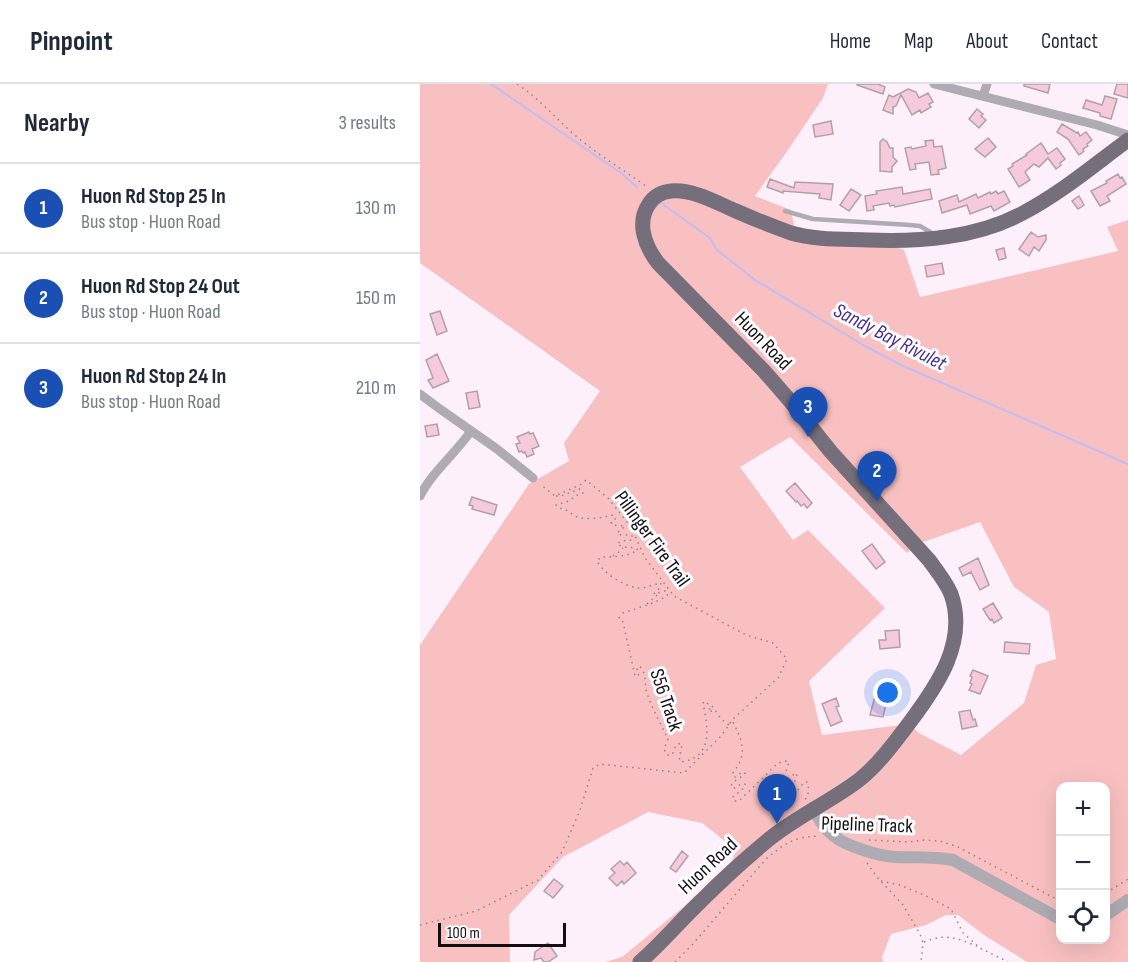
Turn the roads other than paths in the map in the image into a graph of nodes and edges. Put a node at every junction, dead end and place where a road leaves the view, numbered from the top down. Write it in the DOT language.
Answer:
graph roads {
  1 [pos="934,84"];
  2 [pos="987,84"];
  3 [pos="983,96"];
  4 [pos="1128,135"];
  5 [pos="1128,140"];
  6 [pos="786,211"];
  7 [pos="935,238"];
  8 [pos="420,394"];
  9 [pos="471,431"];
  10 [pos="533,478"];
  11 [pos="420,496"];
  12 [pos="807,808"];
  13 [pos="1128,900"];
  14 [pos="1110,912"];
  15 [pos="1056,917"];
  16 [pos="640,962"];
  1 -- 3 [label="street"];
  2 -- 3 [label="street"];
  3 -- 4 [label="street"];
  5 -- 7 [label="main road"];
  6 -- 7 [label="lane"];
  7 -- 12 [label="main road, Huon Road"];
  8 -- 9 [label="street"];
  9 -- 10 [label="street"];
  9 -- 11 [label="street"];
  12 -- 15 [label="street"];
  12 -- 16 [label="main road, Huon Road"];
  13 -- 14 [label="street"];
}
